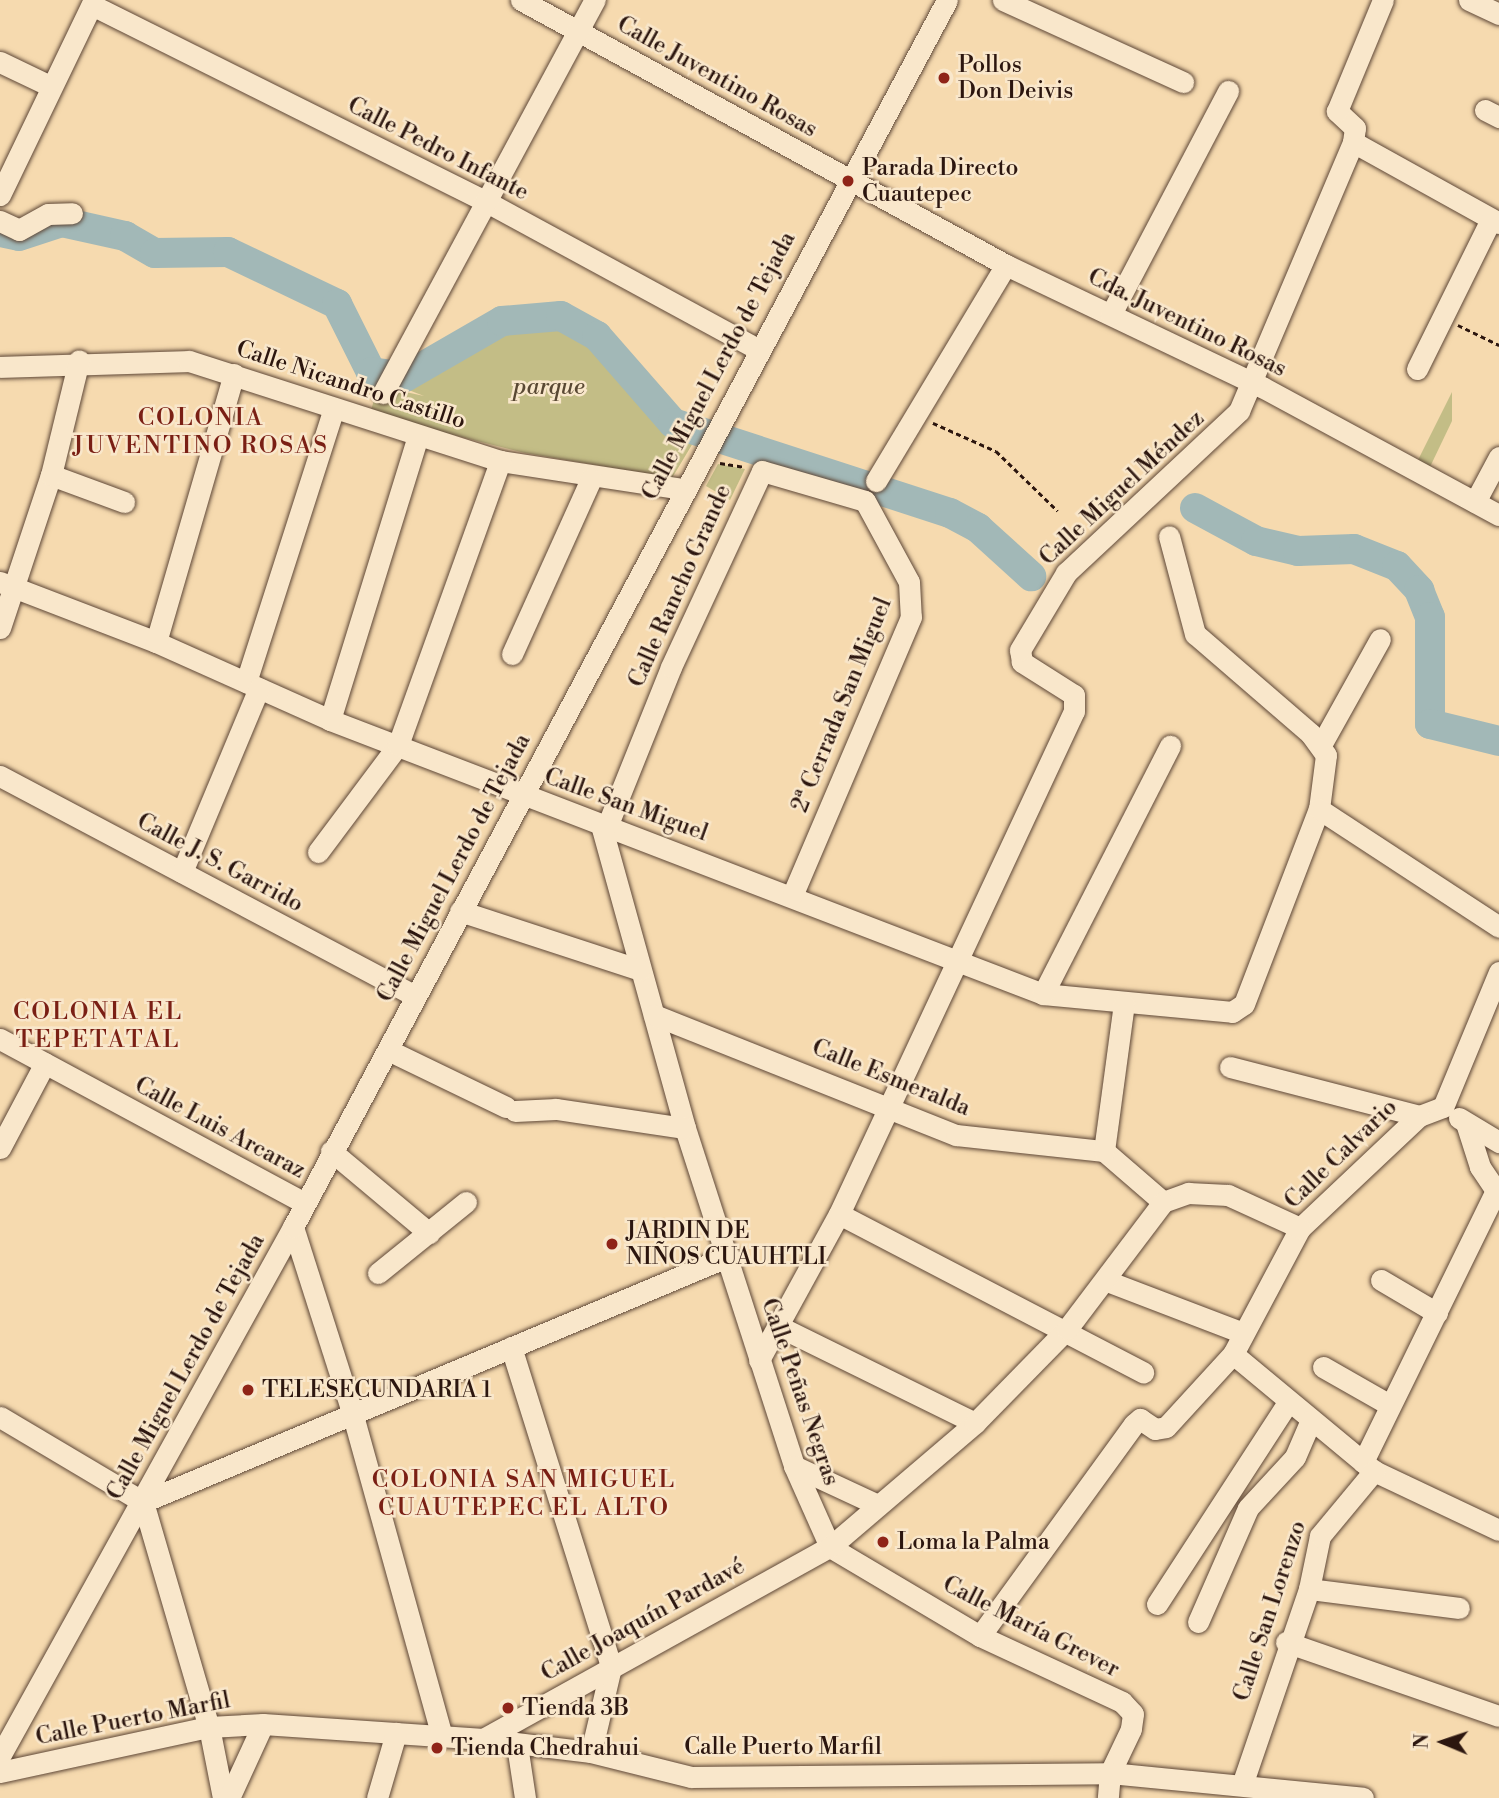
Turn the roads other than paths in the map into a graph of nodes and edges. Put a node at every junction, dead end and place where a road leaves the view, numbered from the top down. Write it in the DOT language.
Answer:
graph roads {
  1 [pos="521,0"];
  2 [pos="595,0"];
  3 [pos="947,0"];
  4 [pos="1003,0"];
  5 [pos="1383,0"];
  6 [pos="1469,0"];
  7 [pos="93,2"];
  8 [pos="1499,14"];
  9 [pos="578,31"];
  10 [pos="0,62"];
  11 [pos="1183,82"];
  12 [pos="48,85"];
  13 [pos="1228,91"];
  14 [pos="1353,142"];
  15 [pos="850,180"];
  16 [pos="0,195"];
  17 [pos="485,201"];
  18 [pos="72,213"];
  19 [pos="0,221"];
  20 [pos="1495,221"];
  21 [pos="1006,265"];
  22 [pos="1111,314"];
  23 [pos="756,348"];
  24 [pos="79,360"];
  25 [pos="0,367"];
  26 [pos="1417,369"];
  27 [pos="234,374"];
  28 [pos="392,379"];
  29 [pos="1250,382"];
  30 [pos="333,411"];
  31 [pos="418,436"];
  32 [pos="1499,457"];
  33 [pos="500,461"];
  34 [pos="51,475"];
  35 [pos="592,479"];
  36 [pos="876,481"];
  37 [pos="686,483"];
  38 [pos="865,501"];
  39 [pos="124,502"];
  40 [pos="1475,502"];
  41 [pos="1499,515"];
  42 [pos="1169,536"];
  43 [pos="7,585"];
  44 [pos="0,628"];
  45 [pos="1380,639"];
  46 [pos="156,642"];
  47 [pos="512,654"];
  48 [pos="252,685"];
  49 [pos="330,720"];
  50 [pos="398,745"];
  51 [pos="1321,745"];
  52 [pos="1170,746"];
  53 [pos="0,776"];
  54 [pos="523,796"];
  55 [pos="1319,809"];
  56 [pos="605,825"];
  57 [pos="318,852"];
  58 [pos="182,872"];
  59 [pos="793,894"];
  60 [pos="460,911"];
  61 [pos="1499,927"];
  62 [pos="953,960"];
  63 [pos="640,970"];
  64 [pos="1499,972"];
  65 [pos="1043,994"];
  66 [pos="415,996"];
  67 [pos="1124,1004"];
  68 [pos="654,1014"];
  69 [pos="0,1040"];
  70 [pos="388,1050"];
  71 [pos="45,1063"];
  72 [pos="1230,1067"];
  73 [pos="891,1104"];
  74 [pos="1443,1107"];
  75 [pos="1419,1116"];
  76 [pos="1466,1123"];
  77 [pos="685,1128"];
  78 [pos="1499,1142"];
  79 [pos="0,1148"];
  80 [pos="331,1151"];
  81 [pos="1104,1151"];
  82 [pos="1497,1192"];
  83 [pos="466,1202"];
  84 [pos="1163,1202"];
  85 [pos="304,1203"];
  86 [pos="839,1214"];
  87 [pos="293,1227"];
  88 [pos="1300,1228"];
  89 [pos="429,1233"];
  90 [pos="729,1256"];
  91 [pos="378,1273"];
  92 [pos="1381,1280"];
  93 [pos="1107,1281"];
  94 [pos="1437,1312"];
  95 [pos="782,1328"];
  96 [pos="1067,1329"];
  97 [pos="1238,1344"];
  98 [pos="511,1347"];
  99 [pos="759,1360"];
  100 [pos="1323,1367"];
  101 [pos="1143,1372"];
  102 [pos="1288,1402"];
  103 [pos="1390,1405"];
  104 [pos="352,1412"];
  105 [pos="0,1417"];
  106 [pos="1311,1420"];
  107 [pos="975,1423"];
  108 [pos="794,1466"];
  109 [pos="1369,1467"];
  110 [pos="143,1502"];
  111 [pos="878,1505"];
  112 [pos="1499,1530"];
  113 [pos="830,1547"];
  114 [pos="1309,1589"];
  115 [pos="1157,1604"];
  116 [pos="1459,1608"];
  117 [pos="1198,1622"];
  118 [pos="980,1636"];
  119 [pos="1286,1642"];
  120 [pos="611,1667"];
  121 [pos="1499,1716"];
  122 [pos="263,1724"];
  123 [pos="209,1727"];
  124 [pos="396,1733"];
  125 [pos="442,1736"];
  126 [pos="483,1739"];
  127 [pos="2,1745"];
  128 [pos="517,1745"];
  129 [pos="591,1752"];
  130 [pos="0,1772"];
  131 [pos="1110,1773"];
  132 [pos="691,1777"];
  133 [pos="1243,1782"];
  134 [pos="1290,1793"];
  135 [pos="223,1798"];
  136 [pos="229,1798"];
  137 [pos="377,1798"];
  138 [pos="525,1798"];
  139 [pos="700,1798"];
  140 [pos="1108,1798"];
  141 [pos="1363,1798"];
  1 -- 9 [label="street, Calle Juventino Rosas"];
  2 -- 9 [label="street"];
  3 -- 15 [label="street, Calle Miguel Lerdo de Tejada"];
  4 -- 11 [label="street"];
  5 -- 14 [label="street"];
  6 -- 8 [label="street"];
  7 -- 12 [label="street"];
  7 -- 17 [label="street, Calle Pedro Infante"];
  9 -- 15 [label="street, Calle Juventino Rosas"];
  9 -- 17 [label="street"];
  10 -- 12 [label="street"];
  12 -- 16 [label="street"];
  13 -- 22 [label="street"];
  14 -- 20 [label="street"];
  14 -- 29 [label="street, Calle Miguel Méndez"];
  15 -- 21 [label="street, Cda. Juventino Rosas"];
  15 -- 23 [label="street, Calle Miguel Lerdo de Tejada"];
  17 -- 23 [label="street, Calle Pedro Infante"];
  17 -- 28 [label="street"];
  18 -- 19 [label="street"];
  20 -- 26 [label="street"];
  21 -- 22 [label="street, Cda. Juventino Rosas"];
  21 -- 36 [label="street"];
  22 -- 29 [label="street, Cda. Juventino Rosas"];
  23 -- 37 [label="street, Calle Miguel Lerdo de Tejada"];
  24 -- 25 [label="street, Calle Nicandro Castillo"];
  24 -- 27 [label="street, Calle Nicandro Castillo"];
  24 -- 34 [label="street"];
  27 -- 30 [label="street, Calle Nicandro Castillo"];
  27 -- 46 [label="street"];
  29 -- 40 [label="street, Cda. Juventino Rosas"];
  29 -- 62 [label="street, Calle Miguel Méndez"];
  30 -- 31 [label="street, Calle Nicandro Castillo"];
  30 -- 48 [label="street"];
  31 -- 33 [label="street, Calle Nicandro Castillo"];
  31 -- 49 [label="street"];
  32 -- 40 [label="street"];
  33 -- 35 [label="street, Calle Nicandro Castillo"];
  33 -- 50 [label="street"];
  34 -- 39 [label="street"];
  34 -- 43 [label="street"];
  35 -- 37 [label="street, Calle Nicandro Castillo"];
  35 -- 47 [label="street"];
  37 -- 54 [label="street, Calle Miguel Lerdo de Tejada"];
  38 -- 56 [label="street, Calle Rancho Grande"];
  38 -- 59 [label="street, 2ª Cerrada San Miguel"];
  40 -- 41 [label="street, Cda. Juventino Rosas"];
  42 -- 51 [label="street"];
  43 -- 44 [label="street"];
  43 -- 46 [label="street, Calle San Miguel"];
  45 -- 51 [label="street"];
  46 -- 48 [label="street, Calle San Miguel"];
  48 -- 49 [label="street, Calle San Miguel"];
  48 -- 58 [label="street"];
  49 -- 50 [label="street, Calle San Miguel"];
  50 -- 54 [label="street, Calle San Miguel"];
  50 -- 57 [label="street"];
  51 -- 55 [label="street"];
  52 -- 65 [label="street"];
  53 -- 58 [label="street, Calle J. S. Garrido"];
  54 -- 56 [label="street, Calle San Miguel"];
  54 -- 60 [label="street, Calle Miguel Lerdo de Tejada"];
  55 -- 61 [label="street"];
  55 -- 67 [label="street, Calle San Miguel"];
  56 -- 59 [label="street, Calle San Miguel"];
  56 -- 63 [label="street, Calle Peñas Negras"];
  58 -- 66 [label="street, Calle J. S. Garrido"];
  59 -- 62 [label="street, Calle San Miguel"];
  60 -- 63 [label="street"];
  60 -- 66 [label="street, Calle Miguel Lerdo de Tejada"];
  62 -- 65 [label="street, Calle San Miguel"];
  62 -- 73 [label="street"];
  63 -- 68 [label="street, Calle Peñas Negras"];
  64 -- 74 [label="street"];
  65 -- 67 [label="street, Calle San Miguel"];
  66 -- 70 [label="street, Calle Miguel Lerdo de Tejada"];
  67 -- 81 [label="street"];
  68 -- 73 [label="street, Calle Esmeralda"];
  68 -- 77 [label="street, Calle Peñas Negras"];
  69 -- 71 [label="street, Calle Luis Arcaraz"];
  70 -- 77 [label="street"];
  70 -- 80 [label="street, Calle Miguel Lerdo de Tejada"];
  71 -- 79 [label="street"];
  71 -- 85 [label="street, Calle Luis Arcaraz"];
  72 -- 75 [label="street"];
  73 -- 81 [label="street, Calle Esmeralda"];
  73 -- 86 [label="street"];
  74 -- 75 [label="street, Calle Calvario"];
  74 -- 76 [label="street"];
  75 -- 88 [label="street, Calle Calvario"];
  76 -- 78 [label="street"];
  76 -- 82 [label="street"];
  77 -- 90 [label="street, Calle Peñas Negras"];
  80 -- 85 [label="street, Calle Miguel Lerdo de Tejada"];
  80 -- 89 [label="street"];
  81 -- 84 [label="street"];
  82 -- 94 [label="street, Calle San Lorenzo"];
  83 -- 89 [label="street"];
  84 -- 88 [label="street"];
  84 -- 93 [label="street, Calle Joaquín Pardavé"];
  85 -- 87 [label="street, Calle Miguel Lerdo de Tejada"];
  86 -- 95 [label="street"];
  86 -- 96 [label="street"];
  87 -- 104 [label="street"];
  87 -- 110 [label="street, Calle Miguel Lerdo de Tejada"];
  88 -- 97 [label="street, Calle Calvario"];
  89 -- 91 [label="street"];
  90 -- 98 [label="street"];
  90 -- 99 [label="street, Calle Peñas Negras"];
  92 -- 94 [label="street"];
  93 -- 96 [label="street, Calle Joaquín Pardavé"];
  93 -- 97 [label="street"];
  94 -- 103 [label="street, Calle San Lorenzo"];
  95 -- 99 [label="street"];
  95 -- 107 [label="street"];
  96 -- 101 [label="street"];
  96 -- 107 [label="street, Calle Joaquín Pardavé"];
  97 -- 102 [label="street"];
  97 -- 118 [label="street, Calle Calvario"];
  98 -- 104 [label="street"];
  98 -- 120 [label="street"];
  99 -- 108 [label="street, Calle Peñas Negras"];
  100 -- 103 [label="street"];
  102 -- 106 [label="street"];
  102 -- 115 [label="street"];
  103 -- 109 [label="street, Calle San Lorenzo"];
  104 -- 110 [label="street"];
  104 -- 125 [label="street"];
  105 -- 110 [label="street"];
  106 -- 109 [label="street"];
  106 -- 117 [label="street"];
  107 -- 111 [label="street, Calle Joaquín Pardavé"];
  108 -- 111 [label="street"];
  108 -- 113 [label="street, Calle Peñas Negras"];
  109 -- 112 [label="street"];
  109 -- 114 [label="street, Calle San Lorenzo"];
  110 -- 123 [label="street"];
  110 -- 127 [label="street, Calle Miguel Lerdo de Tejada"];
  111 -- 113 [label="street, Calle Joaquín Pardavé"];
  113 -- 118 [label="street, Calle María Grever"];
  113 -- 120 [label="street, Calle Joaquín Pardavé"];
  114 -- 116 [label="street"];
  114 -- 119 [label="street, Calle San Lorenzo"];
  118 -- 131 [label="street, Calle María Grever"];
  119 -- 121 [label="street"];
  119 -- 133 [label="street, Calle San Lorenzo"];
  120 -- 126 [label="street, Calle Joaquín Pardavé"];
  120 -- 129 [label="street"];
  122 -- 123 [label="street, Calle Puerto Marfil"];
  122 -- 124 [label="street, Calle Puerto Marfil"];
  122 -- 136 [label="street"];
  123 -- 130 [label="street, Calle Puerto Marfil"];
  123 -- 135 [label="street"];
  124 -- 125 [label="street, Calle Puerto Marfil"];
  124 -- 137 [label="street"];
  125 -- 126 [label="street, Calle Puerto Marfil"];
  126 -- 128 [label="street, Calle Puerto Marfil"];
  128 -- 129 [label="street, Calle Puerto Marfil"];
  128 -- 138 [label="street"];
  129 -- 132 [label="street, Calle Puerto Marfil"];
  131 -- 132 [label="street, Calle Puerto Marfil"];
  131 -- 133 [label="street, Calle Puerto Marfil"];
  131 -- 140 [label="street"];
  132 -- 139 [label="street"];
  133 -- 134 [label="street, Calle Puerto Marfil"];
  134 -- 141 [label="street, Calle Puerto Marfil"];
}
